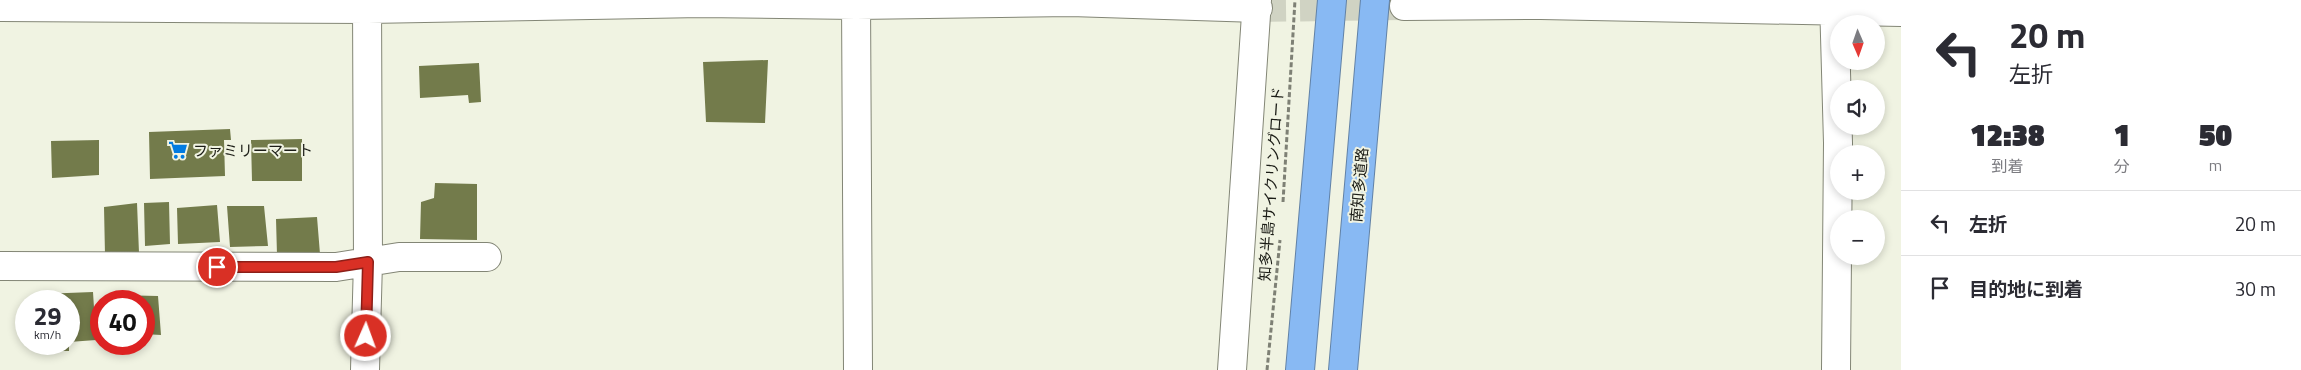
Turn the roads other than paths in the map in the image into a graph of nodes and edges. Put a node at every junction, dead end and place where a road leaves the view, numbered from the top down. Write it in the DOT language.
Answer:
graph roads {
  1 [pos="1332,0"];
  2 [pos="1375,0"];
  3 [pos="701,1"];
  4 [pos="856,3"];
  5 [pos="368,4"];
  6 [pos="1257,4"];
  7 [pos="1834,5"];
  8 [pos="1404,6"];
  9 [pos="0,7"];
  10 [pos="1901,12"];
  11 [pos="487,257"];
  12 [pos="368,262"];
  13 [pos="0,266"];
  14 [pos="365,370"];
  15 [pos="858,370"];
  16 [pos="1232,370"];
  17 [pos="1300,370"];
  18 [pos="1343,370"];
  19 [pos="1836,370"];
  1 -- 17 [label="highway"];
  2 -- 18 [label="highway, 南知多道路"];
  3 -- 4 [label="street"];
  3 -- 5 [label="street"];
  4 -- 6 [label="street"];
  4 -- 15 [label="street"];
  5 -- 9 [label="street"];
  5 -- 12 [label="street"];
  6 -- 16 [label="street"];
  7 -- 8 [label="street"];
  7 -- 10 [label="street"];
  7 -- 19 [label="street"];
  11 -- 12 [label="street"];
  12 -- 13 [label="street"];
  12 -- 14 [label="street"];
}
